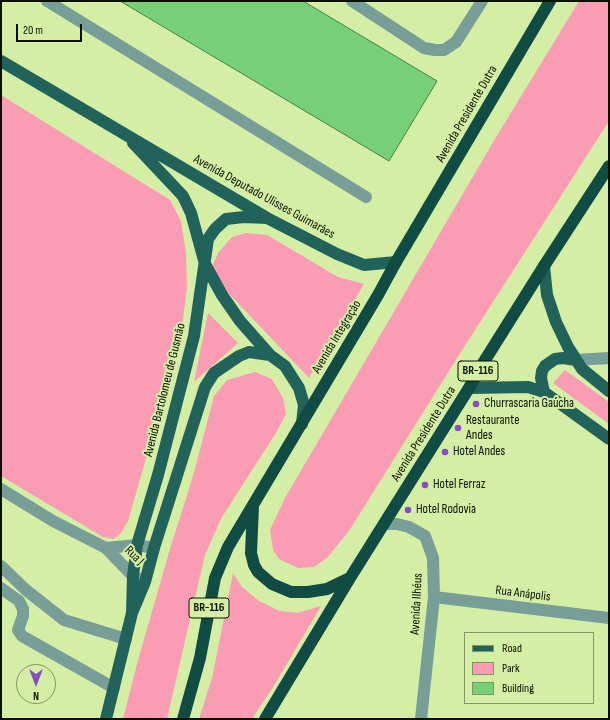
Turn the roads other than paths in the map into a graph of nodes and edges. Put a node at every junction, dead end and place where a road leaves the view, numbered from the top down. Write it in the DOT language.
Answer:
graph roads {
  1 [pos="47,1"];
  2 [pos="352,1"];
  3 [pos="550,1"];
  4 [pos="477,3"];
  5 [pos="1,61"];
  6 [pos="125,134"];
  7 [pos="609,166"];
  8 [pos="366,197"];
  9 [pos="267,218"];
  10 [pos="396,262"];
  11 [pos="205,264"];
  12 [pos="544,266"];
  13 [pos="270,355"];
  14 [pos="609,358"];
  15 [pos="576,360"];
  16 [pos="469,388"];
  17 [pos="609,391"];
  18 [pos="544,392"];
  19 [pos="302,424"];
  20 [pos="609,439"];
  21 [pos="1,489"];
  22 [pos="253,505"];
  23 [pos="384,524"];
  24 [pos="137,545"];
  25 [pos="106,548"];
  26 [pos="154,548"];
  27 [pos="1,566"];
  28 [pos="133,576"];
  29 [pos="350,578"];
  30 [pos="145,582"];
  31 [pos="1,588"];
  32 [pos="434,597"];
  33 [pos="132,613"];
  34 [pos="609,618"];
  35 [pos="126,639"];
  36 [pos="114,688"];
  37 [pos="106,719"];
  38 [pos="183,719"];
  39 [pos="266,719"];
  40 [pos="421,719"];
  1 -- 8 [label="street"];
  2 -- 4 [label="street"];
  3 -- 10 [label="highway, Avenida Presidente Dutra / BR-116"];
  5 -- 6 [label="main road, Avenida Deputado Ulisses Guimarães"];
  6 -- 9 [label="main road, Avenida Deputado Ulisses Guimarães"];
  6 -- 11 [label="main road, Avenida Deputado Ulisses Guimarães"];
  7 -- 12 [label="highway, Avenida Presidente Dutra / BR-116"];
  9 -- 10 [label="main road, Avenida Deputado Ulisses Guimarães"];
  9 -- 11 [label="main road, Avenida Bartolomeu de Gusmão"];
  10 -- 19 [label="highway, Avenida Integração / BR-116"];
  11 -- 13 [label="main road"];
  11 -- 24 [label="main road, Avenida Bartolomeu de Gusmão"];
  12 -- 15 [label="main road"];
  12 -- 16 [label="highway, Avenida Presidente Dutra / BR-116"];
  13 -- 19 [label="main road"];
  13 -- 26 [label="main road, Avenida Bartolomeu de Gusmão"];
  14 -- 15 [label="street"];
  15 -- 17 [label="main road"];
  15 -- 18 [label="main road"];
  16 -- 18 [label="main road"];
  16 -- 23 [label="highway, Avenida Presidente Dutra / BR-116"];
  18 -- 20 [label="main road"];
  19 -- 22 [label="highway, BR-116"];
  21 -- 25 [label="street"];
  22 -- 29 [label="highway"];
  22 -- 38 [label="highway, BR-116"];
  23 -- 29 [label="highway, Avenida Presidente Dutra / BR-116"];
  23 -- 32 [label="street, Avenida Ilhéus"];
  24 -- 25 [label="street, Rua J"];
  24 -- 26 [label="street, Rua J"];
  24 -- 28 [label="main road, Avenida Bartolomeu de Gusmão"];
  25 -- 28 [label="street, Rua J"];
  26 -- 30 [label="main road, Avenida Bartolomeu de Gusmão"];
  27 -- 35 [label="street"];
  28 -- 30 [label="street, Rua J"];
  28 -- 33 [label="main road, Avenida Bartolomeu de Gusmão"];
  29 -- 39 [label="highway, Avenida Presidente Dutra / BR-116"];
  30 -- 33 [label="main road, Avenida Bartolomeu de Gusmão"];
  31 -- 36 [label="street"];
  32 -- 34 [label="street, Rua Anápolis"];
  32 -- 40 [label="street, Avenida Ilhéus"];
  33 -- 35 [label="main road, Avenida Bartolomeu de Gusmão"];
  35 -- 36 [label="main road, Avenida Bartolomeu de Gusmão"];
  36 -- 37 [label="main road, Avenida Bartolomeu de Gusmão"];
}
